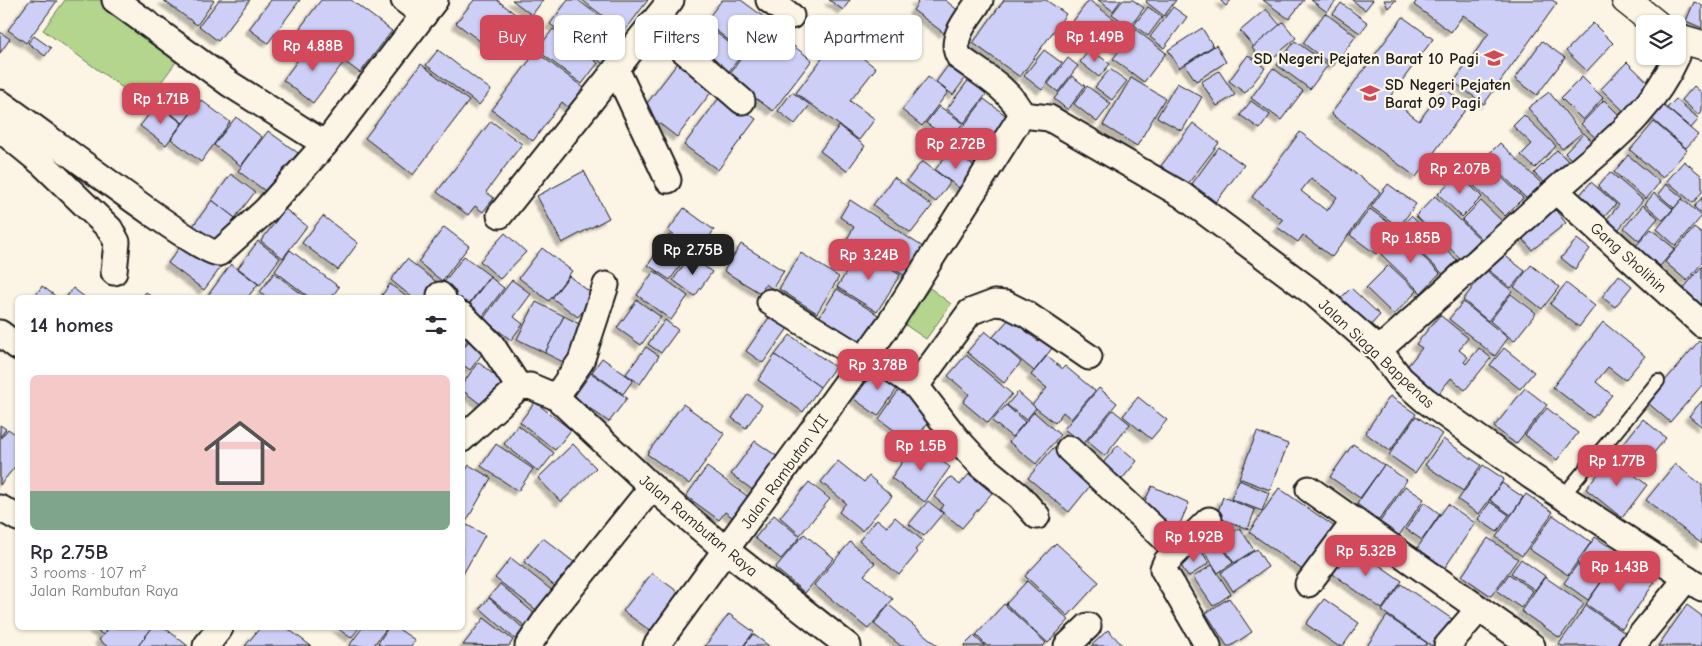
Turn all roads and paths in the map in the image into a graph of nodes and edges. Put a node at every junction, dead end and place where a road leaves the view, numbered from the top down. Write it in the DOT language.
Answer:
graph roads {
  1 [pos="115,0"];
  2 [pos="404,0"];
  3 [pos="671,0"];
  4 [pos="769,0"];
  5 [pos="980,0"];
  6 [pos="1626,0"];
  7 [pos="429,7"];
  8 [pos="659,15"];
  9 [pos="790,15"];
  10 [pos="1645,15"];
  11 [pos="635,45"];
  12 [pos="695,60"];
  13 [pos="1675,65"];
  14 [pos="616,69"];
  15 [pos="742,101"];
  16 [pos="0,103"];
  17 [pos="1022,115"];
  18 [pos="0,129"];
  19 [pos="325,144"];
  20 [pos="668,180"];
  21 [pos="1556,191"];
  22 [pos="500,215"];
  23 [pos="114,272"];
  24 [pos="606,285"];
  25 [pos="770,302"];
  26 [pos="465,317"];
  27 [pos="1702,324"];
  28 [pos="0,333"];
  29 [pos="15,345"];
  30 [pos="1379,350"];
  31 [pos="867,356"];
  32 [pos="1089,357"];
  33 [pos="1658,381"];
  34 [pos="916,386"];
  35 [pos="520,387"];
  36 [pos="556,397"];
  37 [pos="465,436"];
  38 [pos="1069,449"];
  39 [pos="652,487"];
  40 [pos="1309,489"];
  41 [pos="1562,497"];
  42 [pos="0,508"];
  43 [pos="15,516"];
  44 [pos="1037,516"];
  45 [pos="1209,520"];
  46 [pos="1355,521"];
  47 [pos="1177,550"];
  48 [pos="727,551"];
  49 [pos="1694,583"];
  50 [pos="1308,584"];
  51 [pos="1478,610"];
  52 [pos="1088,626"];
  53 [pos="528,646"];
  54 [pos="656,646"];
  55 [pos="848,646"];
  56 [pos="1067,646"];
  57 [pos="1208,646"];
  58 [pos="1447,646"];
  59 [pos="1532,646"];
  60 [pos="1632,646"];
  1 -- 19 [label="street"];
  2 -- 7 [label="street"];
  3 -- 8 [label="street"];
  4 -- 9 [label="street"];
  5 -- 17 [label="street"];
  6 -- 10 [label="street"];
  7 -- 19 [label="street"];
  11 -- 14 [label="street"];
  12 -- 15 [label="street"];
  13 -- 21 [label="street"];
  14 -- 20 [label="street"];
  14 -- 22 [label="street"];
  16 -- 19 [label="street"];
  17 -- 30 [label="street, Jalan Siaga Bappenas"];
  17 -- 31 [label="street, Jalan Rambutan VII"];
  18 -- 23 [label="street"];
  21 -- 27 [label="street, Gang Sholihin"];
  21 -- 30 [label="street"];
  24 -- 36 [label="street"];
  25 -- 31 [label="street"];
  26 -- 35 [label="street"];
  28 -- 29 [label="street"];
  30 -- 41 [label="street, Jalan Siaga Bappenas"];
  31 -- 34 [label="street"];
  31 -- 48 [label="street, Jalan Rambutan VII"];
  32 -- 34 [label="street"];
  33 -- 41 [label="lane"];
  34 -- 44 [label="street"];
  35 -- 36 [label="street"];
  35 -- 37 [label="street"];
  36 -- 39 [label="street, Jalan Rambutan Raya"];
  38 -- 47 [label="street"];
  39 -- 48 [label="street, Jalan Rambutan Raya"];
  39 -- 53 [label="street"];
  40 -- 46 [label="street"];
  41 -- 49 [label="street, Jalan Siaga Bappenas"];
  42 -- 43 [label="street"];
  45 -- 47 [label="street"];
  46 -- 50 [label="street"];
  46 -- 51 [label="street"];
  47 -- 57 [label="street"];
  48 -- 54 [label="street, Jalan Rambutan VII"];
  48 -- 55 [label="street, Jalan Rambutan Raya"];
  49 -- 60 [label="street"];
  51 -- 58 [label="street"];
  51 -- 59 [label="street"];
  52 -- 56 [label="street"];
}
